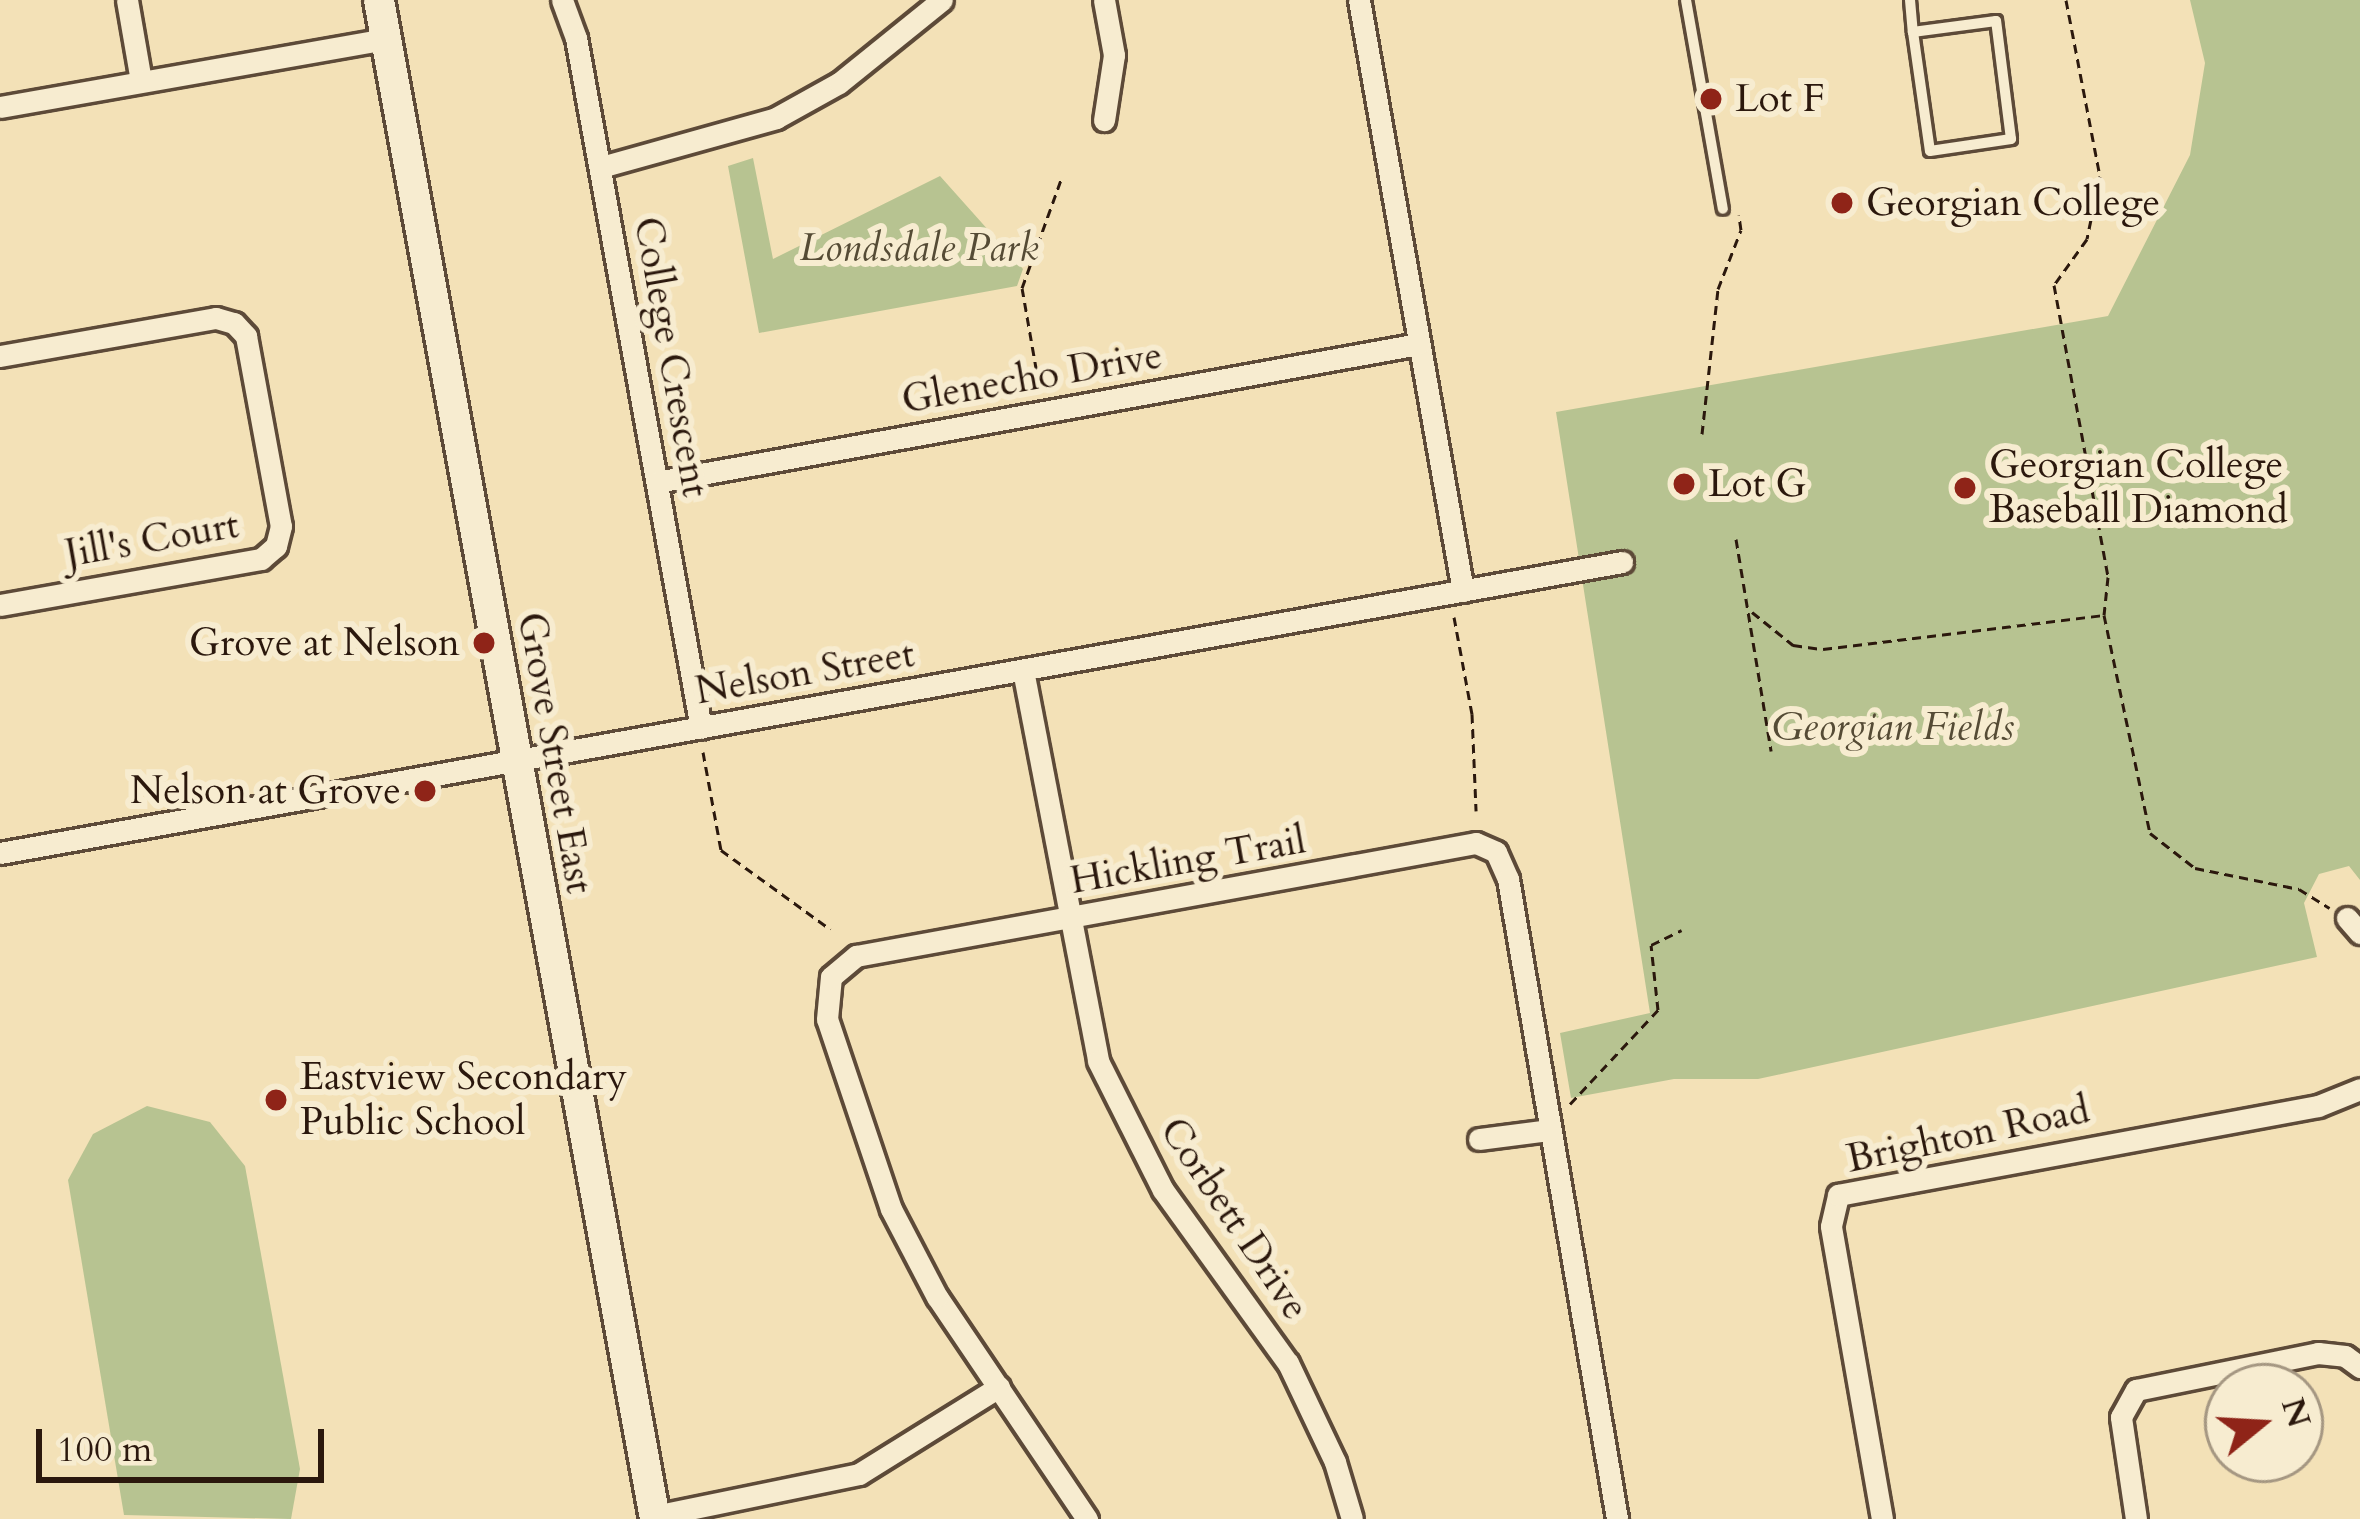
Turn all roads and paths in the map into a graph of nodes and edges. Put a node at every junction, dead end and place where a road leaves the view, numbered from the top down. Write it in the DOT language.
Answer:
graph roads {
  1 [pos="127,0"];
  2 [pos="379,0"];
  3 [pos="562,0"];
  4 [pos="942,0"];
  5 [pos="1104,0"];
  6 [pos="1359,0"];
  7 [pos="1686,0"];
  8 [pos="1910,0"];
  9 [pos="2066,0"];
  10 [pos="1913,32"];
  11 [pos="386,39"];
  12 [pos="141,81"];
  13 [pos="0,107"];
  14 [pos="1105,120"];
  15 [pos="601,167"];
  16 [pos="1062,177"];
  17 [pos="1723,209"];
  18 [pos="1741,230"];
  19 [pos="1419,344"];
  20 [pos="0,356"];
  21 [pos="1039,386"];
  22 [pos="1702,434"];
  23 [pos="657,482"];
  24 [pos="1736,539"];
  25 [pos="1622,562"];
  26 [pos="1463,591"];
  27 [pos="0,605"];
  28 [pos="1752,612"];
  29 [pos="2104,615"];
  30 [pos="1454,617"];
  31 [pos="1023,670"];
  32 [pos="701,728"];
  33 [pos="1771,751"];
  34 [pos="703,752"];
  35 [pos="517,760"];
  36 [pos="1476,812"];
  37 [pos="0,854"];
  38 [pos="1067,919"];
  39 [pos="2354,926"];
  40 [pos="830,929"];
  41 [pos="1682,930"];
  42 [pos="2360,1089"];
  43 [pos="1570,1104"];
  44 [pos="1549,1130"];
  45 [pos="1479,1139"];
  46 [pos="2360,1367"];
  47 [pos="999,1387"];
  48 [pos="655,1518"];
  49 [pos="1088,1519"];
  50 [pos="1352,1519"];
  51 [pos="1617,1519"];
  52 [pos="1882,1519"];
  53 [pos="2136,1519"];
  1 -- 12 [label="street"];
  2 -- 11 [label="street, Grove Street East"];
  3 -- 15 [label="street, College Crescent"];
  4 -- 15 [label="street"];
  5 -- 14 [label="street"];
  6 -- 19 [label="street"];
  7 -- 17 [label="lane"];
  8 -- 10 [label="lane"];
  9 -- 29 [label="path"];
  10 -- 10 [label="lane"];
  11 -- 12 [label="street"];
  11 -- 35 [label="street, Grove Street East"];
  12 -- 13 [label="street"];
  15 -- 23 [label="street, College Crescent"];
  16 -- 21 [label="path"];
  18 -- 22 [label="path"];
  19 -- 23 [label="street, Glenecho Drive"];
  19 -- 26 [label="street"];
  20 -- 27 [label="street, Jill's Court"];
  23 -- 32 [label="street, College Crescent"];
  24 -- 28 [label="path"];
  25 -- 26 [label="street, Nelson Street"];
  26 -- 31 [label="street, Nelson Street"];
  28 -- 29 [label="path"];
  28 -- 33 [label="path"];
  29 -- 39 [label="path"];
  30 -- 36 [label="path"];
  31 -- 32 [label="street, Nelson Street"];
  31 -- 38 [label="street, Corbett Drive"];
  32 -- 35 [label="street, Nelson Street"];
  34 -- 40 [label="path"];
  35 -- 37 [label="street, Nelson Street"];
  35 -- 48 [label="street, Grove Street East"];
  38 -- 44 [label="street, Hickling Trail"];
  38 -- 47 [label="street, Hickling Trail"];
  38 -- 50 [label="street, Corbett Drive"];
  41 -- 43 [label="path"];
  42 -- 52 [label="street, Brighton Road"];
  44 -- 45 [label="street"];
  44 -- 51 [label="street, Hickling Trail"];
  46 -- 53 [label="street"];
  47 -- 48 [label="street"];
  47 -- 49 [label="street, Hickling Trail"];
}
